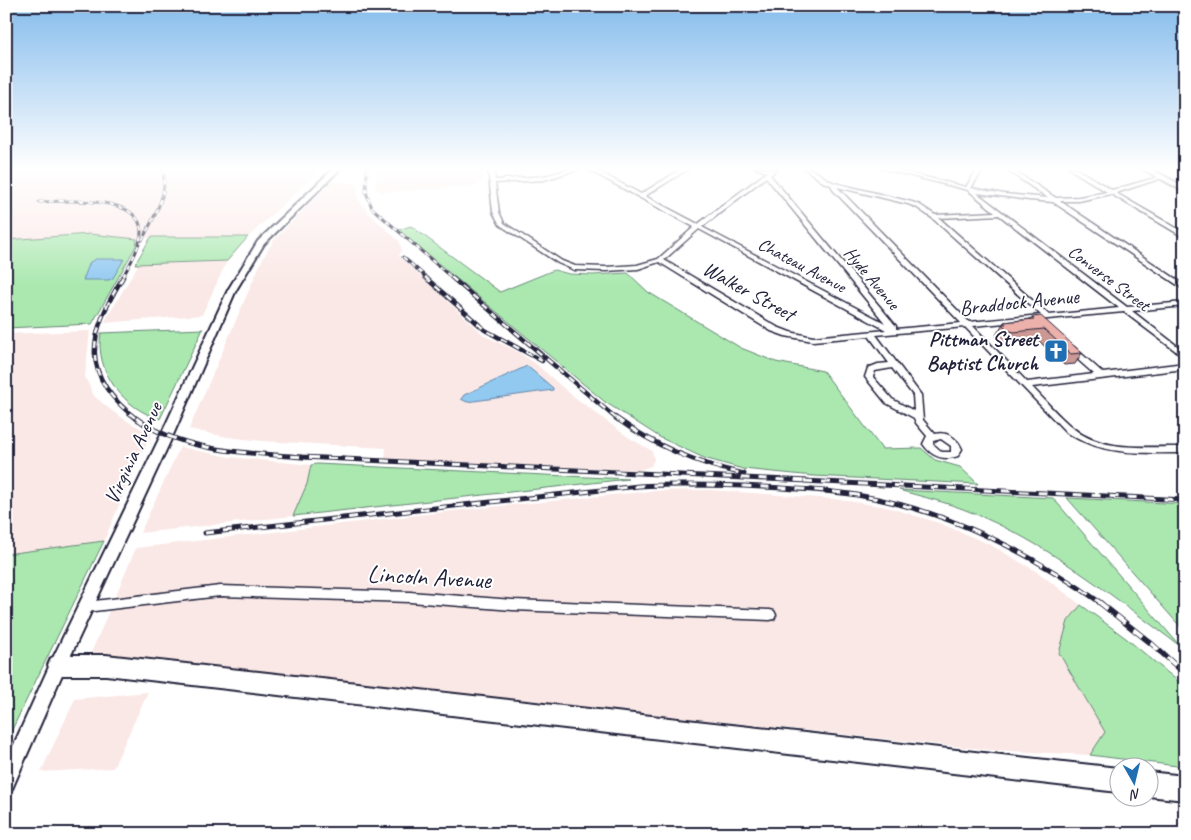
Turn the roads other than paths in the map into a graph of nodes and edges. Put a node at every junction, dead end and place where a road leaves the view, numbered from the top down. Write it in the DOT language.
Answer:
graph roads {
  1 [pos="298,207"];
  2 [pos="496,207"];
  3 [pos="662,207"];
  4 [pos="724,207"];
  5 [pos="799,207"];
  6 [pos="853,207"];
  7 [pos="920,207"];
  8 [pos="992,207"];
  9 [pos="1065,207"];
  10 [pos="1137,207"];
  11 [pos="999,213"];
  12 [pos="934,217"];
  13 [pos="698,227"];
  14 [pos="1185,236"];
  15 [pos="660,260"];
  16 [pos="1185,288"];
  17 [pos="1185,304"];
  18 [pos="1125,310"];
  19 [pos="1046,321"];
  20 [pos="967,325"];
  21 [pos="916,330"];
  22 [pos="896,332"];
  23 [pos="871,334"];
  24 [pos="1066,344"];
  25 [pos="1185,356"];
  26 [pos="895,366"];
  27 [pos="1185,366"];
  28 [pos="1101,376"];
  29 [pos="1025,385"];
  30 [pos="917,416"];
  31 [pos="932,437"];
  32 [pos="1185,450"];
  33 [pos="86,607"];
  34 [pos="770,616"];
  35 [pos="58,665"];
  36 [pos="9,777"];
  37 [pos="1108,779"];
  38 [pos="1158,785"];
  39 [pos="1185,788"];
  1 -- 33 [label="main road, Virginia Avenue"];
  2 -- 15 [label="street"];
  3 -- 13 [label="street, Chateau Avenue"];
  4 -- 13 [label="street"];
  5 -- 22 [label="street, Hyde Avenue"];
  6 -- 20 [label="street"];
  7 -- 12 [label="street"];
  8 -- 11 [label="street, Converse Street"];
  9 -- 16 [label="street"];
  10 -- 14 [label="street"];
  11 -- 12 [label="street"];
  11 -- 18 [label="street, Converse Street"];
  12 -- 19 [label="street"];
  13 -- 15 [label="street"];
  13 -- 22 [label="street, Chateau Avenue"];
  15 -- 23 [label="street, Walker Street"];
  17 -- 18 [label="street, Braddock Avenue"];
  18 -- 19 [label="street, Braddock Avenue"];
  18 -- 25 [label="street, Converse Street"];
  19 -- 20 [label="street, Braddock Avenue"];
  20 -- 21 [label="street, Braddock Avenue"];
  20 -- 29 [label="street"];
  21 -- 22 [label="street, Walker Street"];
  22 -- 23 [label="street, Walker Street"];
  23 -- 26 [label="street"];
  24 -- 28 [label="street"];
  26 -- 30 [label="street"];
  26 -- 30 [label="street"];
  27 -- 28 [label="street"];
  28 -- 29 [label="street"];
  29 -- 32 [label="street"];
  30 -- 31 [label="street"];
  33 -- 34 [label="street, Lincoln Avenue"];
  33 -- 35 [label="main road, Virginia Avenue"];
  35 -- 36 [label="main road, Virginia Avenue"];
  35 -- 37 [label="highway"];
  38 -- 39 [label="highway"];
}
